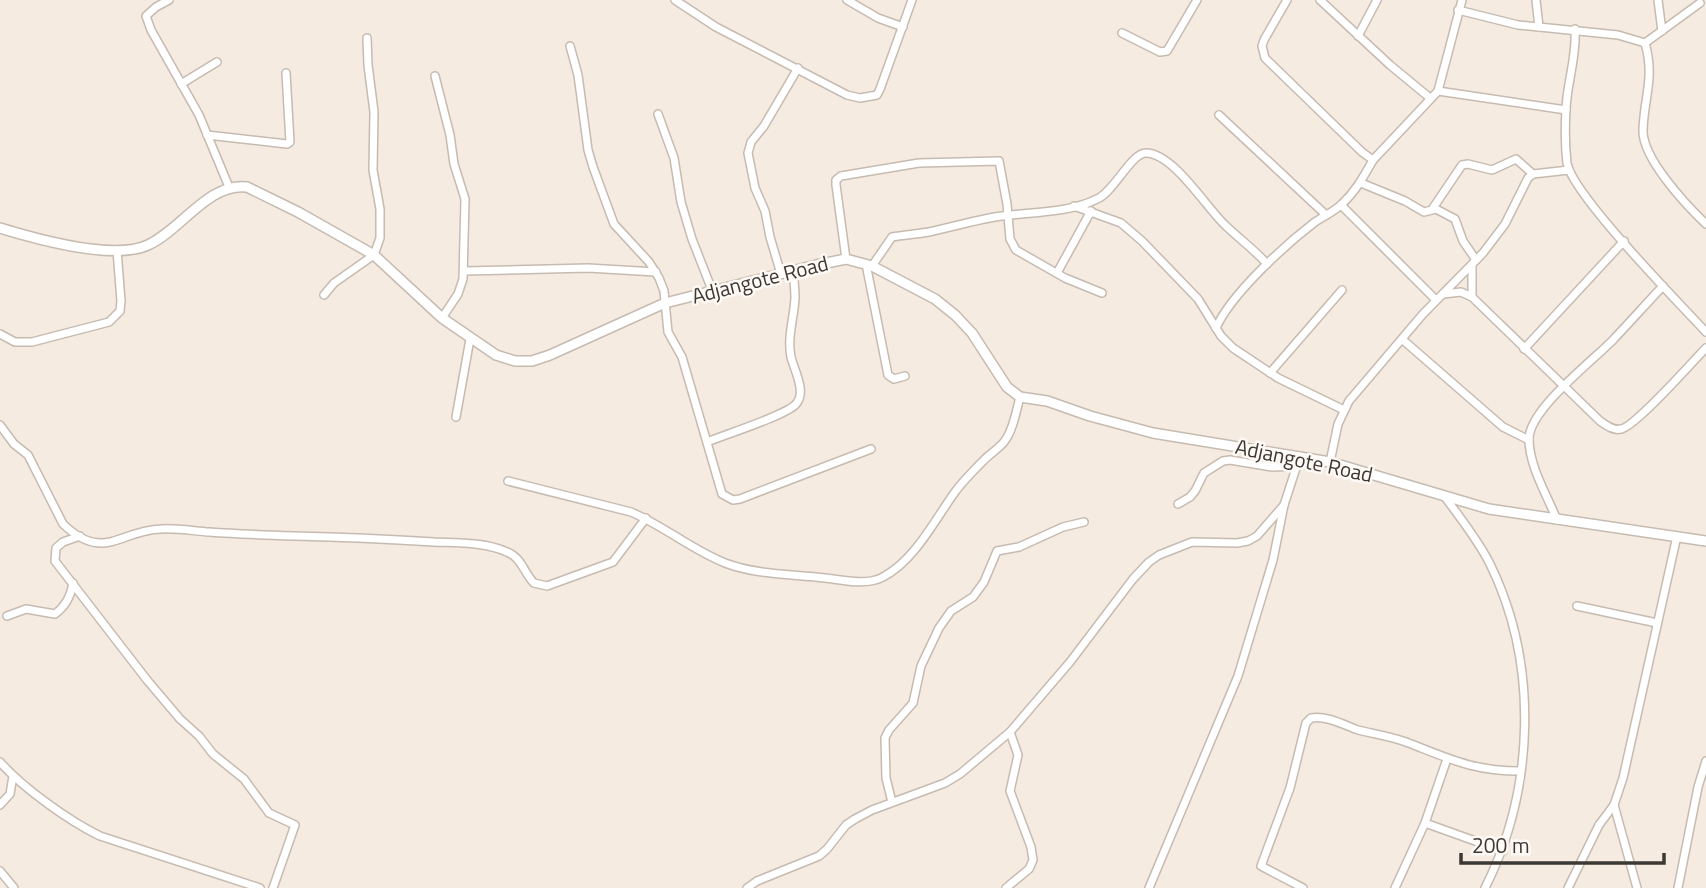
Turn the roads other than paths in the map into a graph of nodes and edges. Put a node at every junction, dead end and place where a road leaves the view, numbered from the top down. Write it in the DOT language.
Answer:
graph roads {
  1 [pos="169,0"];
  2 [pos="675,0"];
  3 [pos="847,0"];
  4 [pos="912,0"];
  5 [pos="1197,0"];
  6 [pos="1287,0"];
  7 [pos="1321,0"];
  8 [pos="1377,0"];
  9 [pos="1462,0"];
  10 [pos="1535,0"];
  11 [pos="1658,0"];
  12 [pos="1700,3"];
  13 [pos="1458,10"];
  14 [pos="903,27"];
  15 [pos="1539,27"];
  16 [pos="1575,30"];
  17 [pos="1588,31"];
  18 [pos="1662,31"];
  19 [pos="1122,33"];
  20 [pos="1358,36"];
  21 [pos="368,38"];
  22 [pos="1645,43"];
  23 [pos="1576,44"];
  24 [pos="570,46"];
  25 [pos="217,62"];
  26 [pos="798,68"];
  27 [pos="286,73"];
  28 [pos="435,76"];
  29 [pos="181,84"];
  30 [pos="1438,91"];
  31 [pos="1430,98"];
  32 [pos="1566,110"];
  33 [pos="658,114"];
  34 [pos="1219,115"];
  35 [pos="207,135"];
  36 [pos="1373,160"];
  37 [pos="1569,170"];
  38 [pos="1533,174"];
  39 [pos="1361,183"];
  40 [pos="229,187"];
  41 [pos="1099,199"];
  42 [pos="1007,204"];
  43 [pos="1341,205"];
  44 [pos="1074,206"];
  45 [pos="1433,208"];
  46 [pos="1091,211"];
  47 [pos="1326,215"];
  48 [pos="1008,216"];
  49 [pos="1104,216"];
  50 [pos="998,217"];
  51 [pos="1706,224"];
  52 [pos="0,228"];
  53 [pos="1624,241"];
  54 [pos="117,250"];
  55 [pos="374,255"];
  56 [pos="846,259"];
  57 [pos="1474,263"];
  58 [pos="1267,264"];
  59 [pos="869,265"];
  60 [pos="464,271"];
  61 [pos="793,271"];
  62 [pos="656,272"];
  63 [pos="1057,272"];
  64 [pos="781,274"];
  65 [pos="1664,286"];
  66 [pos="712,290"];
  67 [pos="1342,290"];
  68 [pos="1102,293"];
  69 [pos="324,295"];
  70 [pos="1439,297"];
  71 [pos="1472,297"];
  72 [pos="665,303"];
  73 [pos="442,318"];
  74 [pos="1216,328"];
  75 [pos="1706,332"];
  76 [pos="0,334"];
  77 [pos="470,338"];
  78 [pos="1403,340"];
  79 [pos="1706,348"];
  80 [pos="1524,349"];
  81 [pos="1270,373"];
  82 [pos="905,376"];
  83 [pos="1563,386"];
  84 [pos="1020,397"];
  85 [pos="1344,410"];
  86 [pos="456,417"];
  87 [pos="0,425"];
  88 [pos="1529,440"];
  89 [pos="707,442"];
  90 [pos="871,449"];
  91 [pos="1298,461"];
  92 [pos="1330,462"];
  93 [pos="508,481"];
  94 [pos="1446,497"];
  95 [pos="1178,504"];
  96 [pos="1284,505"];
  97 [pos="646,518"];
  98 [pos="1558,520"];
  99 [pos="1084,522"];
  100 [pos="80,536"];
  101 [pos="1676,536"];
  102 [pos="1706,541"];
  103 [pos="73,583"];
  104 [pos="1577,606"];
  105 [pos="7,616"];
  106 [pos="1657,623"];
  107 [pos="1010,732"];
  108 [pos="1447,759"];
  109 [pos="1706,761"];
  110 [pos="0,762"];
  111 [pos="1520,771"];
  112 [pos="13,776"];
  113 [pos="892,802"];
  114 [pos="0,805"];
  115 [pos="1614,805"];
  116 [pos="1425,823"];
  117 [pos="1503,851"];
  118 [pos="0,871"];
  119 [pos="14,888"];
  120 [pos="260,888"];
  121 [pos="273,888"];
  122 [pos="747,888"];
  123 [pos="1006,888"];
  124 [pos="1149,888"];
  125 [pos="1303,888"];
  126 [pos="1395,888"];
  127 [pos="1485,888"];
  128 [pos="1568,888"];
  129 [pos="1637,888"];
  130 [pos="1678,888"];
  1 -- 29 [label="street"];
  2 -- 26 [label="street"];
  3 -- 14 [label="street"];
  4 -- 14 [label="street"];
  5 -- 19 [label="street"];
  6 -- 36 [label="street"];
  7 -- 20 [label="street"];
  8 -- 20 [label="street"];
  9 -- 13 [label="street"];
  10 -- 15 [label="street"];
  11 -- 18 [label="street"];
  12 -- 18 [label="street"];
  13 -- 15 [label="street"];
  13 -- 30 [label="street"];
  14 -- 26 [label="street"];
  15 -- 16 [label="street"];
  16 -- 17 [label="street"];
  16 -- 23 [label="street"];
  17 -- 22 [label="street"];
  17 -- 23 [label="street"];
  18 -- 22 [label="street"];
  20 -- 31 [label="street"];
  21 -- 55 [label="street"];
  22 -- 51 [label="street"];
  23 -- 32 [label="street"];
  24 -- 62 [label="street"];
  25 -- 29 [label="street"];
  26 -- 64 [label="street"];
  27 -- 35 [label="street"];
  28 -- 60 [label="street"];
  29 -- 35 [label="street"];
  30 -- 31 [label="street"];
  30 -- 32 [label="street"];
  31 -- 36 [label="street"];
  32 -- 37 [label="street"];
  33 -- 66 [label="street"];
  34 -- 47 [label="street"];
  35 -- 40 [label="street"];
  36 -- 39 [label="street"];
  37 -- 38 [label="street"];
  37 -- 53 [label="street"];
  38 -- 45 [label="street"];
  38 -- 57 [label="street"];
  39 -- 43 [label="street"];
  39 -- 45 [label="street"];
  40 -- 54 [label="street"];
  40 -- 55 [label="street, Adjangote Road"];
  41 -- 44 [label="street"];
  41 -- 49 [label="street"];
  41 -- 58 [label="street"];
  42 -- 48 [label="street"];
  42 -- 50 [label="street"];
  42 -- 56 [label="street"];
  43 -- 47 [label="street"];
  43 -- 70 [label="street"];
  44 -- 46 [label="street"];
  44 -- 48 [label="street"];
  45 -- 57 [label="street"];
  46 -- 49 [label="street"];
  46 -- 63 [label="street"];
  47 -- 58 [label="street"];
  48 -- 50 [label="street"];
  48 -- 63 [label="street"];
  49 -- 74 [label="street"];
  50 -- 59 [label="street"];
  52 -- 54 [label="street"];
  53 -- 65 [label="street"];
  53 -- 80 [label="street"];
  54 -- 76 [label="street"];
  55 -- 69 [label="street"];
  55 -- 73 [label="street, Adjangote Road"];
  56 -- 59 [label="street, Adjangote Road"];
  56 -- 61 [label="street, Adjangote Road"];
  57 -- 70 [label="street"];
  57 -- 71 [label="street"];
  58 -- 74 [label="street"];
  59 -- 82 [label="street"];
  59 -- 84 [label="street, Adjangote Road"];
  60 -- 62 [label="street"];
  60 -- 73 [label="street"];
  61 -- 64 [label="street, Adjangote Road"];
  61 -- 89 [label="street"];
  62 -- 72 [label="street"];
  63 -- 68 [label="street"];
  64 -- 66 [label="street, Adjangote Road"];
  65 -- 75 [label="street"];
  65 -- 83 [label="street"];
  66 -- 72 [label="street, Adjangote Road"];
  67 -- 81 [label="street"];
  70 -- 71 [label="street"];
  70 -- 78 [label="street"];
  71 -- 80 [label="street"];
  72 -- 77 [label="street, Adjangote Road"];
  72 -- 89 [label="street"];
  73 -- 77 [label="street, Adjangote Road"];
  74 -- 81 [label="street"];
  77 -- 86 [label="street"];
  78 -- 85 [label="street"];
  78 -- 88 [label="street"];
  79 -- 83 [label="street"];
  80 -- 83 [label="street"];
  81 -- 85 [label="street"];
  83 -- 88 [label="street"];
  84 -- 91 [label="street, Adjangote Road"];
  84 -- 97 [label="street"];
  85 -- 92 [label="street"];
  87 -- 100 [label="street"];
  88 -- 98 [label="street"];
  89 -- 90 [label="street"];
  91 -- 92 [label="street, Adjangote Road"];
  91 -- 95 [label="street"];
  91 -- 96 [label="street"];
  92 -- 94 [label="street, Adjangote Road"];
  93 -- 97 [label="street"];
  94 -- 98 [label="street, Adjangote Road"];
  94 -- 111 [label="street"];
  96 -- 107 [label="street"];
  96 -- 124 [label="street"];
  97 -- 100 [label="street"];
  98 -- 101 [label="street, Adjangote Road"];
  99 -- 113 [label="street"];
  100 -- 103 [label="street"];
  101 -- 102 [label="street, Adjangote Road"];
  101 -- 106 [label="street"];
  103 -- 105 [label="street"];
  103 -- 121 [label="street"];
  104 -- 106 [label="street"];
  106 -- 115 [label="street"];
  107 -- 113 [label="street"];
  107 -- 123 [label="street"];
  108 -- 111 [label="street"];
  108 -- 116 [label="street"];
  108 -- 125 [label="street"];
  109 -- 130 [label="street"];
  110 -- 112 [label="street"];
  111 -- 117 [label="street"];
  112 -- 114 [label="street"];
  112 -- 120 [label="street"];
  113 -- 122 [label="street"];
  115 -- 128 [label="street"];
  115 -- 129 [label="street"];
  116 -- 117 [label="street"];
  116 -- 126 [label="street"];
  117 -- 127 [label="street"];
  118 -- 119 [label="street"];
}
